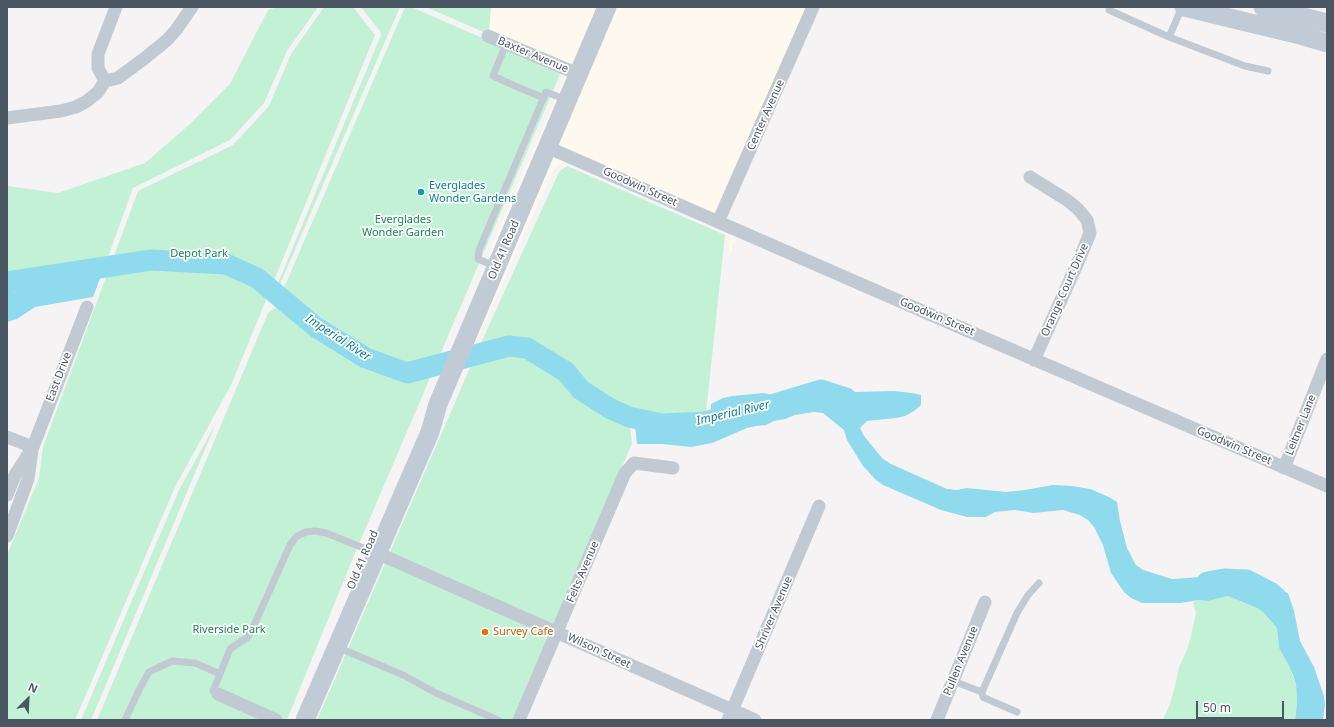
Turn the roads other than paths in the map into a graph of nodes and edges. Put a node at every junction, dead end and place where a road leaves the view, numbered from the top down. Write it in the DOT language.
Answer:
graph roads {
  1 [pos="116,7"];
  2 [pos="192,7"];
  3 [pos="607,7"];
  4 [pos="813,7"];
  5 [pos="1183,7"];
  6 [pos="1263,7"];
  7 [pos="1109,10"];
  8 [pos="1327,23"];
  9 [pos="488,36"];
  10 [pos="1170,37"];
  11 [pos="1327,43"];
  12 [pos="506,44"];
  13 [pos="1268,71"];
  14 [pos="578,74"];
  15 [pos="105,81"];
  16 [pos="544,98"];
  17 [pos="567,100"];
  18 [pos="7,118"];
  19 [pos="547,147"];
  20 [pos="1030,177"];
  21 [pos="718,222"];
  22 [pos="497,267"];
  23 [pos="87,307"];
  24 [pos="1327,359"];
  25 [pos="1034,360"];
  26 [pos="7,437"];
  27 [pos="33,447"];
  28 [pos="673,468"];
  29 [pos="1284,468"];
  30 [pos="1327,486"];
  31 [pos="7,495"];
  32 [pos="819,506"];
  33 [pos="7,536"];
  34 [pos="372,552"];
  35 [pos="1039,583"];
  36 [pos="985,602"];
  37 [pos="557,632"];
  38 [pos="337,647"];
  39 [pos="220,674"];
  40 [pos="953,681"];
  41 [pos="982,692"];
  42 [pos="218,694"];
  43 [pos="1017,712"];
  44 [pos="730,715"];
  45 [pos="126,720"];
  46 [pos="276,720"];
  47 [pos="295,720"];
  48 [pos="305,720"];
  49 [pos="498,720"];
  50 [pos="519,720"];
  51 [pos="755,720"];
  52 [pos="937,720"];
  1 -- 15 [label="street"];
  2 -- 15 [label="street"];
  3 -- 14 [label="street, Old 41 Road"];
  4 -- 21 [label="street, Center Avenue"];
  5 -- 10 [label="lane"];
  5 -- 11 [label="street"];
  6 -- 8 [label="street"];
  7 -- 10 [label="lane"];
  9 -- 12 [label="street, Baxter Avenue"];
  10 -- 13 [label="lane"];
  12 -- 14 [label="street, Baxter Avenue"];
  12 -- 16 [label="lane"];
  14 -- 17 [label="street, Old 41 Road"];
  15 -- 18 [label="street"];
  16 -- 17 [label="lane"];
  16 -- 22 [label="lane"];
  17 -- 19 [label="street, Old 41 Road"];
  19 -- 21 [label="street, Goodwin Street"];
  19 -- 22 [label="street, Old 41 Road"];
  20 -- 25 [label="street, Orange Court Drive"];
  21 -- 25 [label="street, Goodwin Street"];
  22 -- 34 [label="street, Old 41 Road"];
  23 -- 27 [label="street, East Drive"];
  24 -- 29 [label="street, Leitner Lane"];
  25 -- 29 [label="street, Goodwin Street"];
  26 -- 27 [label="street"];
  27 -- 31 [label="street, East Drive"];
  27 -- 33 [label="street, East Drive"];
  28 -- 37 [label="street, Felts Avenue"];
  29 -- 30 [label="street, Goodwin Street"];
  32 -- 44 [label="street, Shriver Avenue"];
  34 -- 37 [label="street, Wilson Street"];
  34 -- 38 [label="street, Old 41 Road"];
  34 -- 39 [label="lane"];
  34 -- 47 [label="street, Old 41 Road"];
  35 -- 41 [label="lane"];
  36 -- 40 [label="street, Pullen Avenue"];
  37 -- 44 [label="street, Wilson Street"];
  37 -- 50 [label="street, Felts Avenue"];
  38 -- 48 [label="street, Old 41 Road"];
  38 -- 49 [label="lane"];
  39 -- 42 [label="lane"];
  39 -- 45 [label="lane"];
  40 -- 41 [label="lane"];
  40 -- 52 [label="street, Pullen Avenue"];
  41 -- 43 [label="lane"];
  42 -- 46 [label="street"];
  44 -- 51 [label="street, Wilson Street"];
}
